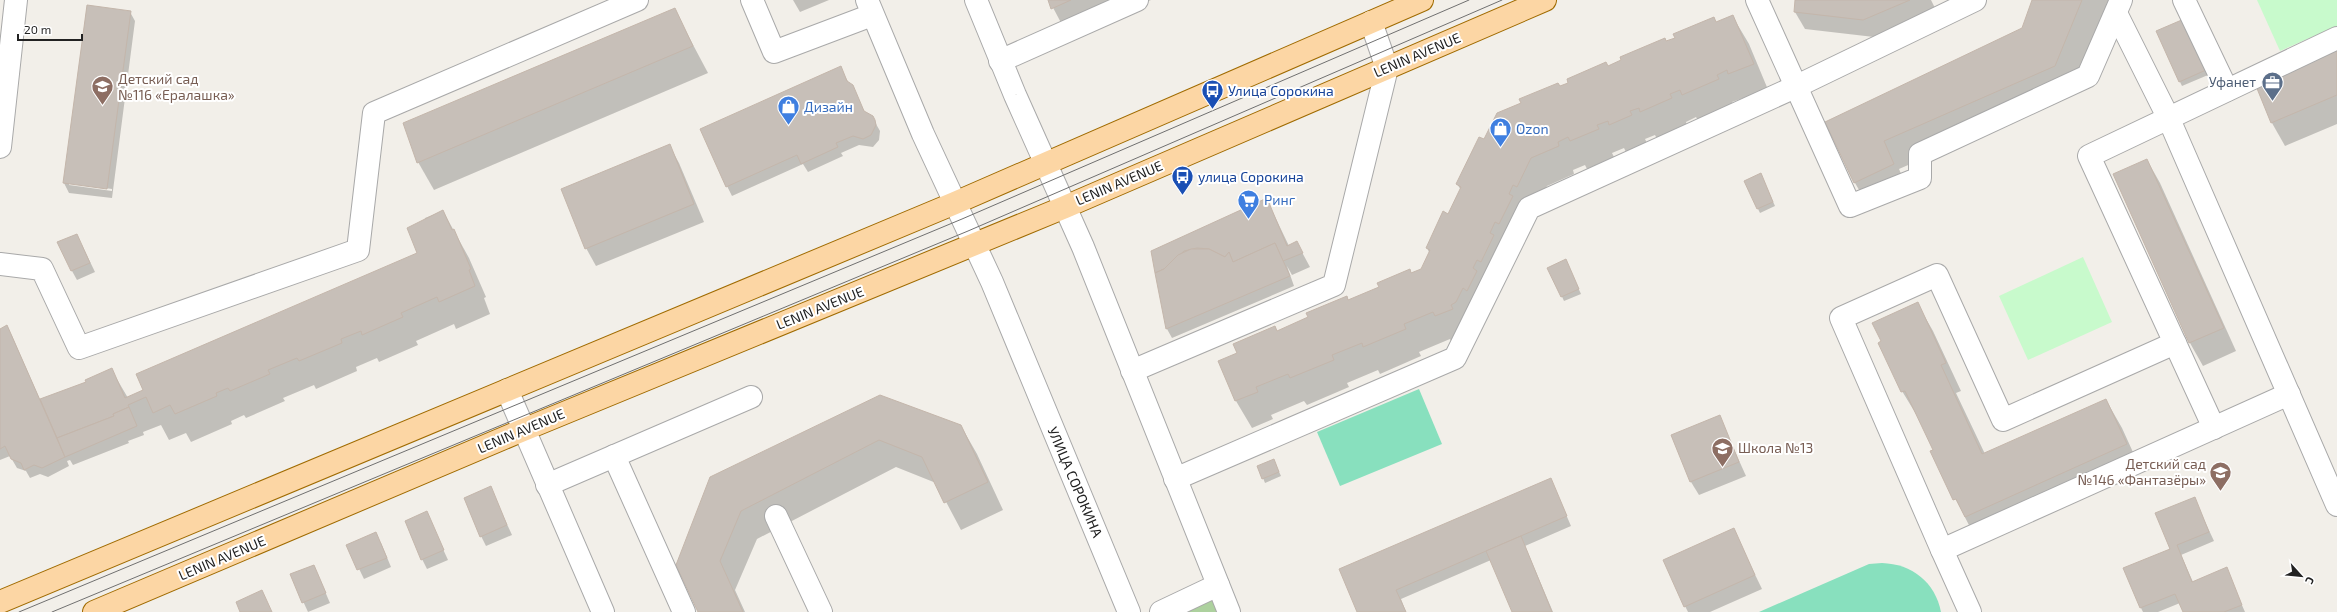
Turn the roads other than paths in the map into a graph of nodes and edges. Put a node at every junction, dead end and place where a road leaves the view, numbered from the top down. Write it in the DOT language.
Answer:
graph roads {
  1 [pos="16,0"];
  2 [pos="637,0"];
  3 [pos="752,0"];
  4 [pos="976,0"];
  5 [pos="1137,0"];
  6 [pos="1422,0"];
  7 [pos="1545,0"];
  8 [pos="1757,0"];
  9 [pos="1975,0"];
  10 [pos="2184,0"];
  11 [pos="2119,6"];
  12 [pos="869,7"];
  13 [pos="1371,22"];
  14 [pos="2337,38"];
  15 [pos="1000,61"];
  16 [pos="1387,68"];
  17 [pos="1795,87"];
  18 [pos="2227,90"];
  19 [pos="2168,117"];
  20 [pos="0,147"];
  21 [pos="1046,164"];
  22 [pos="955,203"];
  23 [pos="1065,207"];
  24 [pos="974,245"];
  25 [pos="0,264"];
  26 [pos="2175,343"];
  27 [pos="1132,371"];
  28 [pos="507,390"];
  29 [pos="2289,394"];
  30 [pos="751,397"];
  31 [pos="2214,428"];
  32 [pos="523,430"];
  33 [pos="614,456"];
  34 [pos="1175,479"];
  35 [pos="547,485"];
  36 [pos="2337,505"];
  37 [pos="776,516"];
  38 [pos="1942,550"];
  39 [pos="1218,585"];
  40 [pos="0,602"];
  41 [pos="94,612"];
  42 [pos="603,612"];
  43 [pos="684,612"];
  44 [pos="821,612"];
  45 [pos="1129,612"];
  46 [pos="1161,612"];
  47 [pos="1229,612"];
  48 [pos="1970,612"];
  1 -- 20 [label="street"];
  2 -- 25 [label="street"];
  3 -- 12 [label="street"];
  4 -- 15 [label="street"];
  5 -- 15 [label="street"];
  6 -- 13 [label="main road"];
  7 -- 16 [label="main road, LENIN AVENUE"];
  8 -- 17 [label="street"];
  9 -- 17 [label="street"];
  10 -- 18 [label="street"];
  11 -- 17 [label="street"];
  11 -- 19 [label="street"];
  12 -- 22 [label="street, УЛИЦА СОРОКИНА"];
  13 -- 16 [label="street"];
  13 -- 21 [label="main road"];
  14 -- 18 [label="street"];
  15 -- 21 [label="street"];
  16 -- 23 [label="main road, LENIN AVENUE"];
  16 -- 27 [label="street"];
  17 -- 34 [label="street"];
  18 -- 19 [label="street"];
  19 -- 26 [label="street"];
  19 -- 29 [label="street"];
  21 -- 22 [label="main road"];
  21 -- 23 [label="street"];
  22 -- 24 [label="street, УЛИЦА СОРОКИНА"];
  22 -- 28 [label="main road"];
  23 -- 24 [label="main road, LENIN AVENUE"];
  23 -- 27 [label="street"];
  24 -- 32 [label="main road, LENIN AVENUE"];
  24 -- 45 [label="street, УЛИЦА СОРОКИНА"];
  26 -- 31 [label="street"];
  26 -- 38 [label="street"];
  27 -- 34 [label="street"];
  28 -- 32 [label="street"];
  28 -- 40 [label="main road"];
  29 -- 31 [label="street"];
  29 -- 36 [label="street"];
  30 -- 33 [label="street"];
  31 -- 38 [label="street"];
  32 -- 35 [label="street"];
  32 -- 41 [label="main road, LENIN AVENUE"];
  33 -- 35 [label="street"];
  33 -- 43 [label="street"];
  34 -- 39 [label="street"];
  35 -- 42 [label="street"];
  37 -- 44 [label="street"];
  38 -- 48 [label="street"];
  39 -- 46 [label="street"];
  39 -- 47 [label="street"];
}
